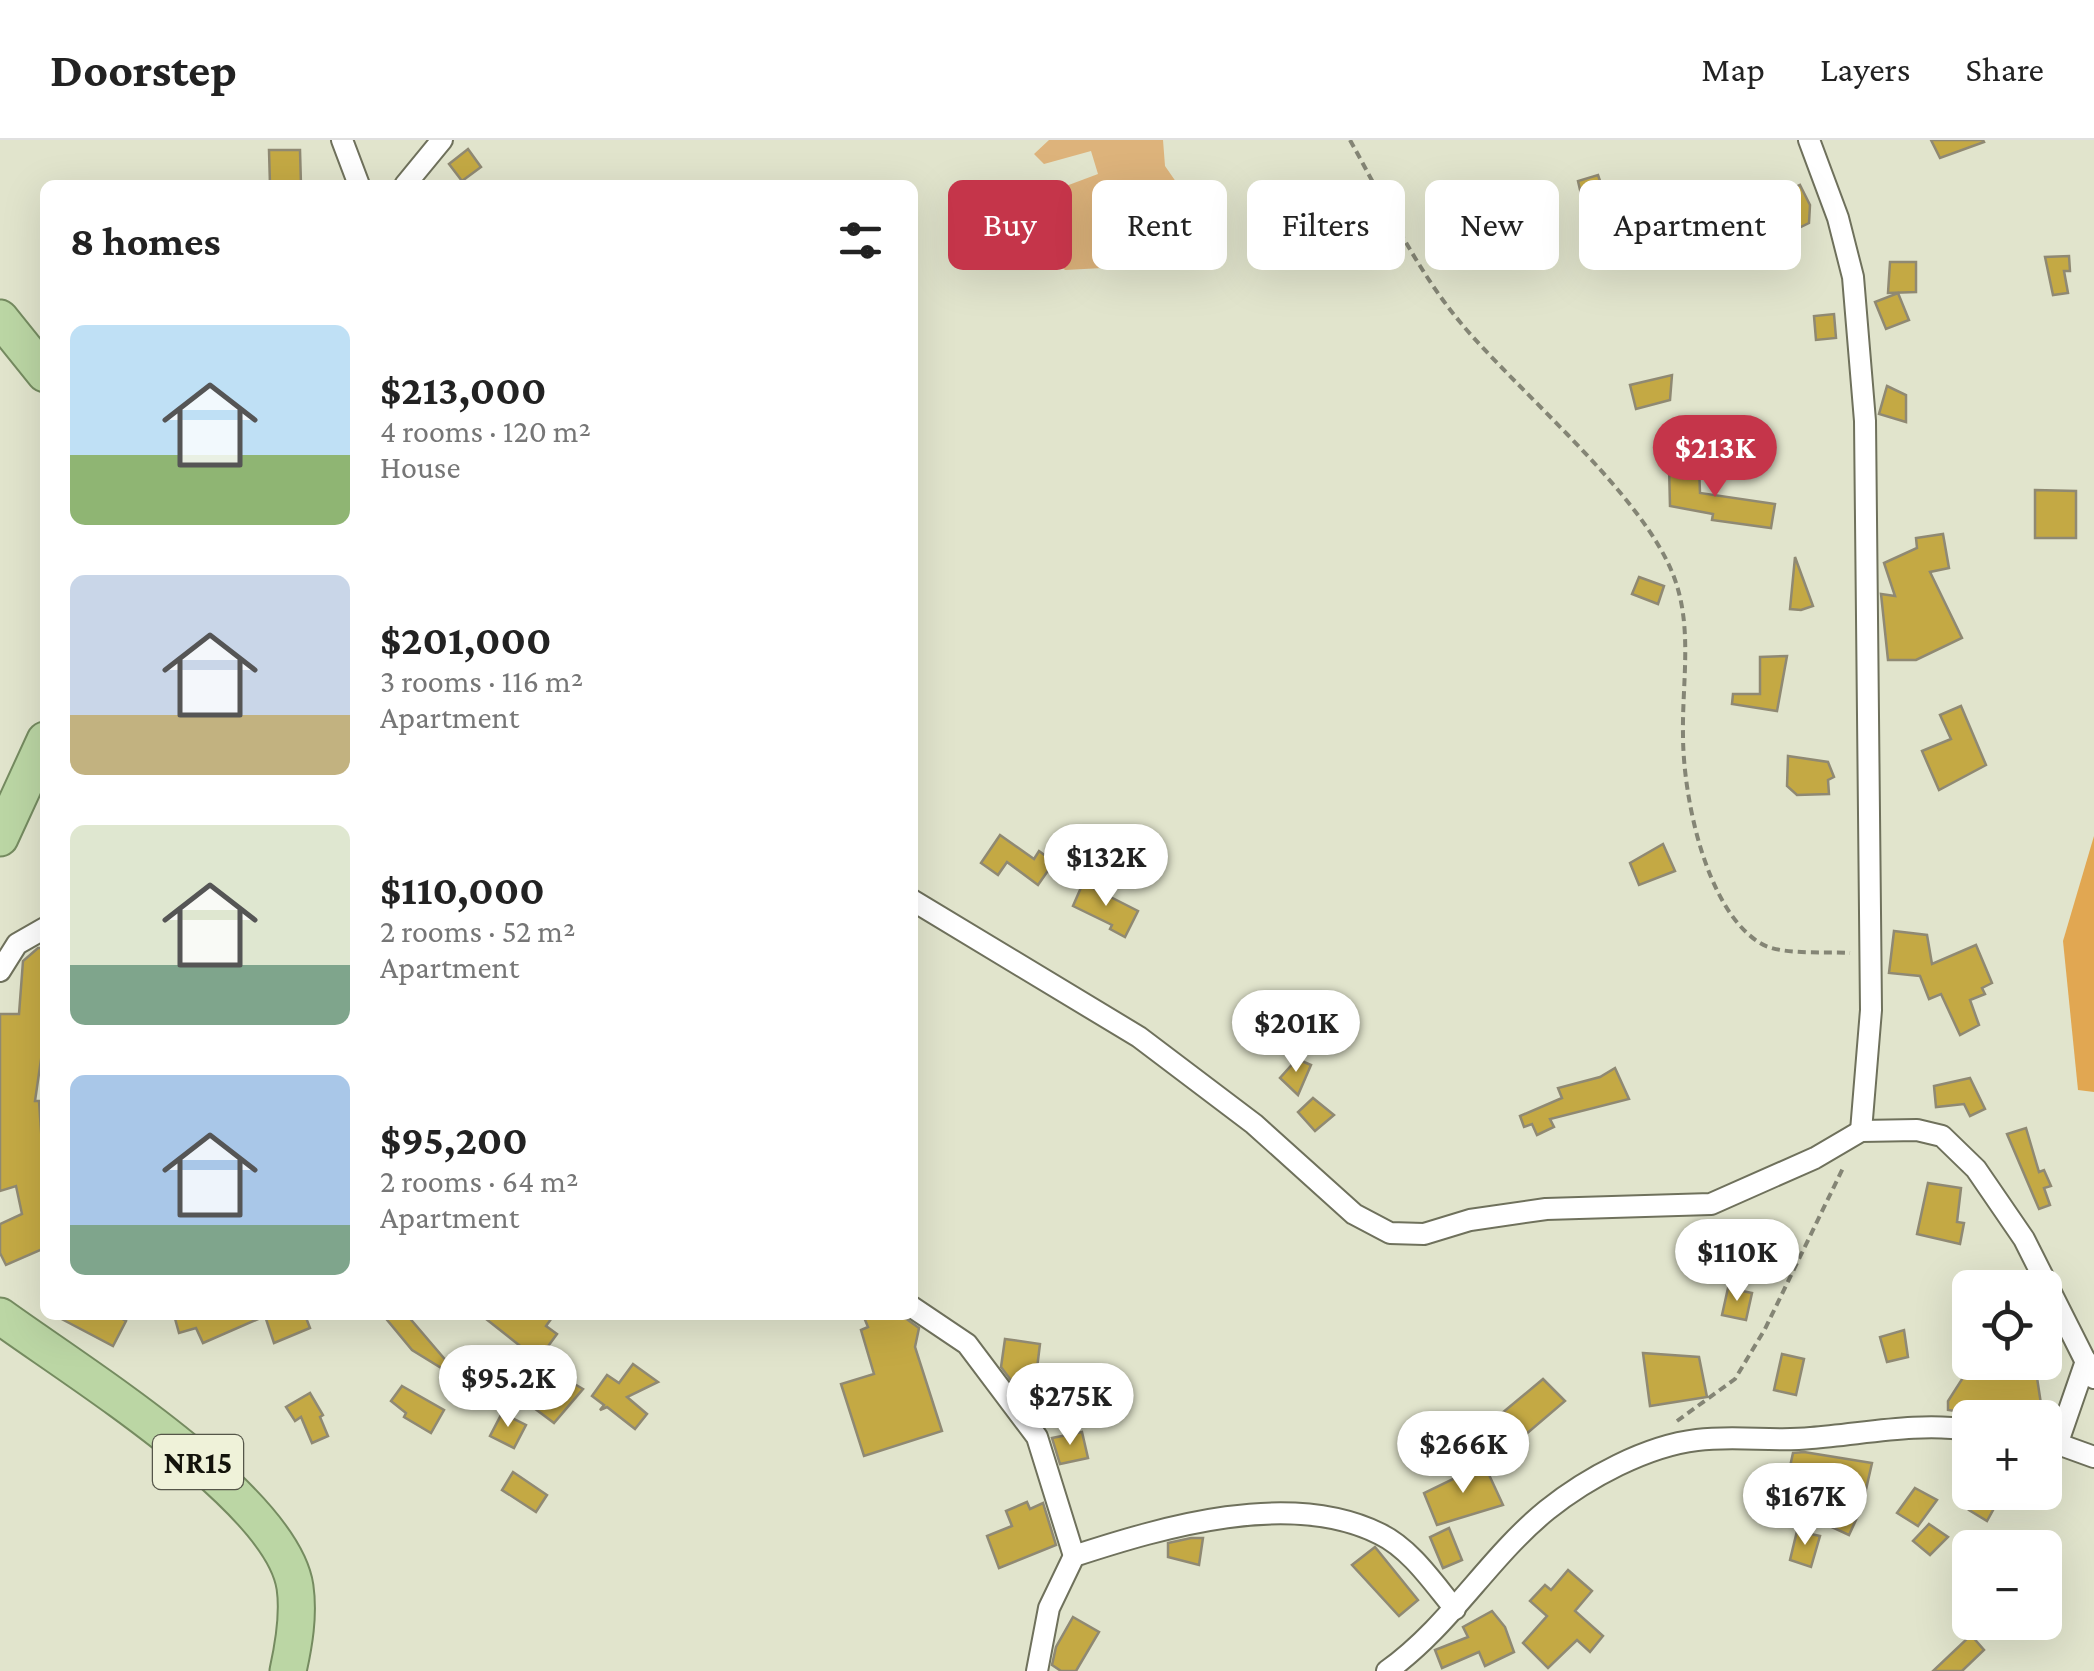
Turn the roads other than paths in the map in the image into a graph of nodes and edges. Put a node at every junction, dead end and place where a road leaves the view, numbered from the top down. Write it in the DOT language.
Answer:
graph roads {
  1 [pos="342,140"];
  2 [pos="442,140"];
  3 [pos="1809,140"];
  4 [pos="357,180"];
  5 [pos="409,180"];
  6 [pos="0,318"];
  7 [pos="40,368"];
  8 [pos="40,751"];
  9 [pos="0,838"];
  10 [pos="918,904"];
  11 [pos="40,931"];
  12 [pos="0,971"];
  13 [pos="1861,1131"];
  14 [pos="918,1311"];
  15 [pos="0,1316"];
  16 [pos="2090,1370"];
  17 [pos="2062,1422"];
  18 [pos="1952,1429"];
  19 [pos="2062,1445"];
  20 [pos="2094,1458"];
  21 [pos="1074,1556"];
  22 [pos="1455,1609"];
  23 [pos="288,1671"];
  24 [pos="1037,1671"];
  25 [pos="1386,1671"];
  1 -- 4 [label="street"];
  2 -- 5 [label="street"];
  3 -- 13 [label="street"];
  6 -- 7 [label="highway"];
  8 -- 9 [label="highway"];
  10 -- 13 [label="street"];
  11 -- 12 [label="street"];
  13 -- 16 [label="street"];
  14 -- 21 [label="street"];
  15 -- 23 [label="highway, NR15"];
  16 -- 17 [label="street"];
  18 -- 22 [label="street"];
  19 -- 20 [label="street"];
  21 -- 22 [label="street"];
  21 -- 24 [label="street"];
  22 -- 25 [label="street"];
}
